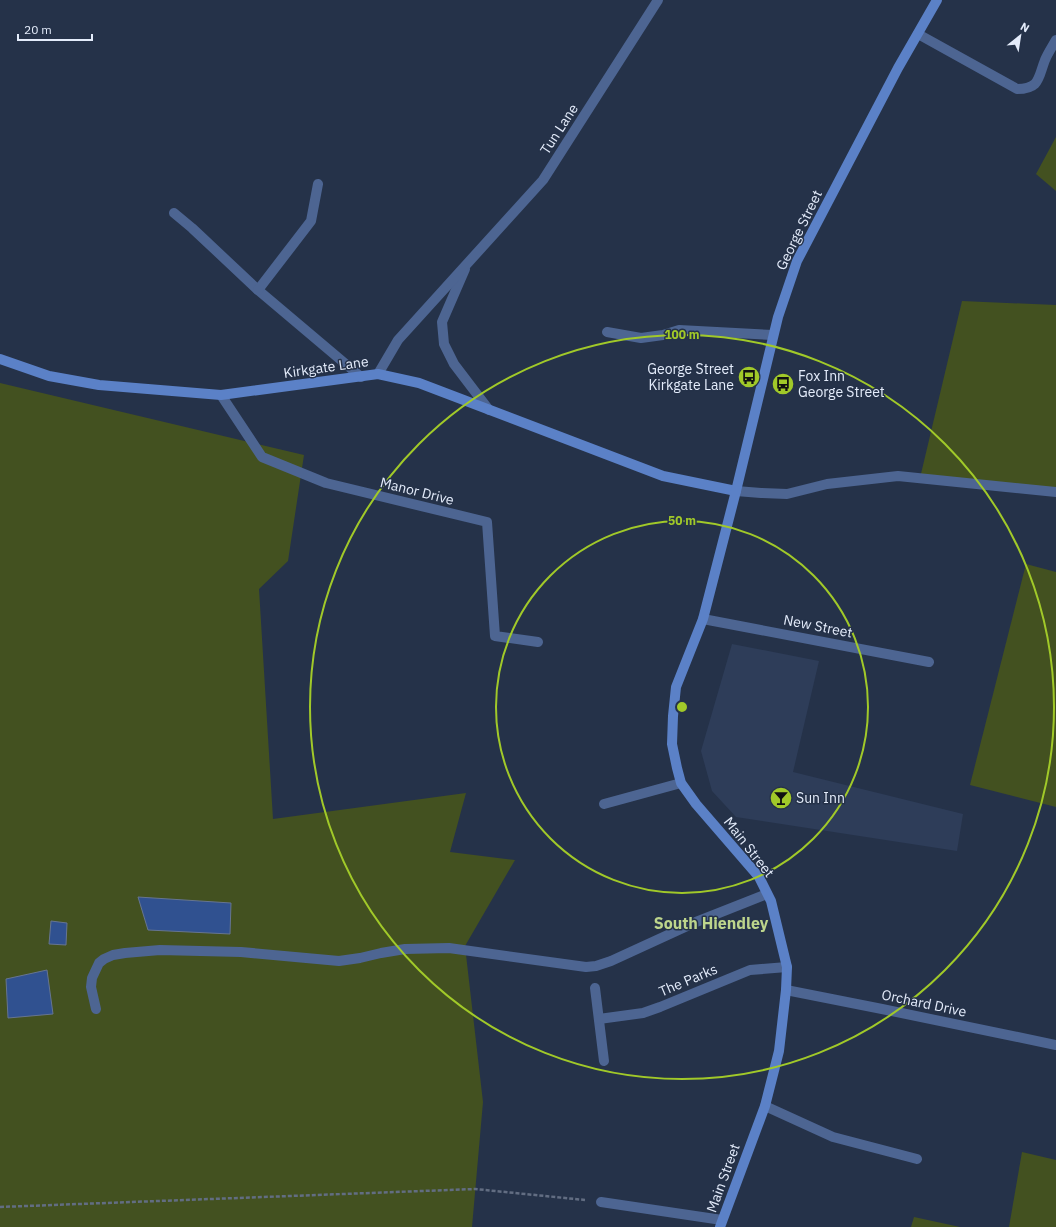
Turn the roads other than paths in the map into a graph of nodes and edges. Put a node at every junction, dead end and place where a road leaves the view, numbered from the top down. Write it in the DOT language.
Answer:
graph roads {
  1 [pos="658,0"];
  2 [pos="937,0"];
  3 [pos="918,34"];
  4 [pos="1056,40"];
  5 [pos="318,184"];
  6 [pos="174,213"];
  7 [pos="468,262"];
  8 [pos="258,290"];
  9 [pos="607,332"];
  10 [pos="773,335"];
  11 [pos="0,359"];
  12 [pos="378,374"];
  13 [pos="361,377"];
  14 [pos="221,395"];
  15 [pos="489,410"];
  16 [pos="736,491"];
  17 [pos="1056,492"];
  18 [pos="703,619"];
  19 [pos="538,642"];
  20 [pos="928,662"];
  21 [pos="681,783"];
  22 [pos="604,804"];
  23 [pos="767,894"];
  24 [pos="787,967"];
  25 [pos="595,988"];
  26 [pos="786,990"];
  27 [pos="96,1009"];
  28 [pos="599,1019"];
  29 [pos="1056,1046"];
  30 [pos="604,1061"];
  31 [pos="765,1106"];
  32 [pos="917,1159"];
  33 [pos="601,1202"];
  34 [pos="721,1223"];
  1 -- 7 [label="street, Tun Lane"];
  2 -- 3 [label="street, George Street"];
  3 -- 4 [label="street"];
  3 -- 10 [label="street, George Street"];
  5 -- 8 [label="street"];
  6 -- 8 [label="street"];
  7 -- 12 [label="street, Tun Lane"];
  7 -- 15 [label="street, Tun Lane"];
  8 -- 13 [label="street"];
  9 -- 10 [label="street"];
  10 -- 16 [label="street, George Street"];
  11 -- 14 [label="street, Kirkgate Lane"];
  12 -- 13 [label="street, Kirkgate Lane"];
  12 -- 15 [label="street, Kirkgate Lane"];
  13 -- 14 [label="street, Kirkgate Lane"];
  14 -- 19 [label="street, Manor Drive"];
  15 -- 16 [label="street, Kirkgate Lane"];
  16 -- 17 [label="street"];
  16 -- 18 [label="street, Main Street"];
  18 -- 20 [label="street, New Street"];
  18 -- 21 [label="street, Main Street"];
  21 -- 22 [label="street"];
  21 -- 23 [label="street, Main Street"];
  23 -- 24 [label="street, Main Street"];
  23 -- 27 [label="street"];
  24 -- 26 [label="street, Main Street"];
  24 -- 28 [label="street, The Parks"];
  25 -- 28 [label="street"];
  26 -- 29 [label="street, Orchard Drive"];
  26 -- 31 [label="street, Main Street"];
  28 -- 30 [label="street"];
  31 -- 32 [label="street"];
  31 -- 34 [label="street, Main Street"];
  33 -- 34 [label="street"];
}
